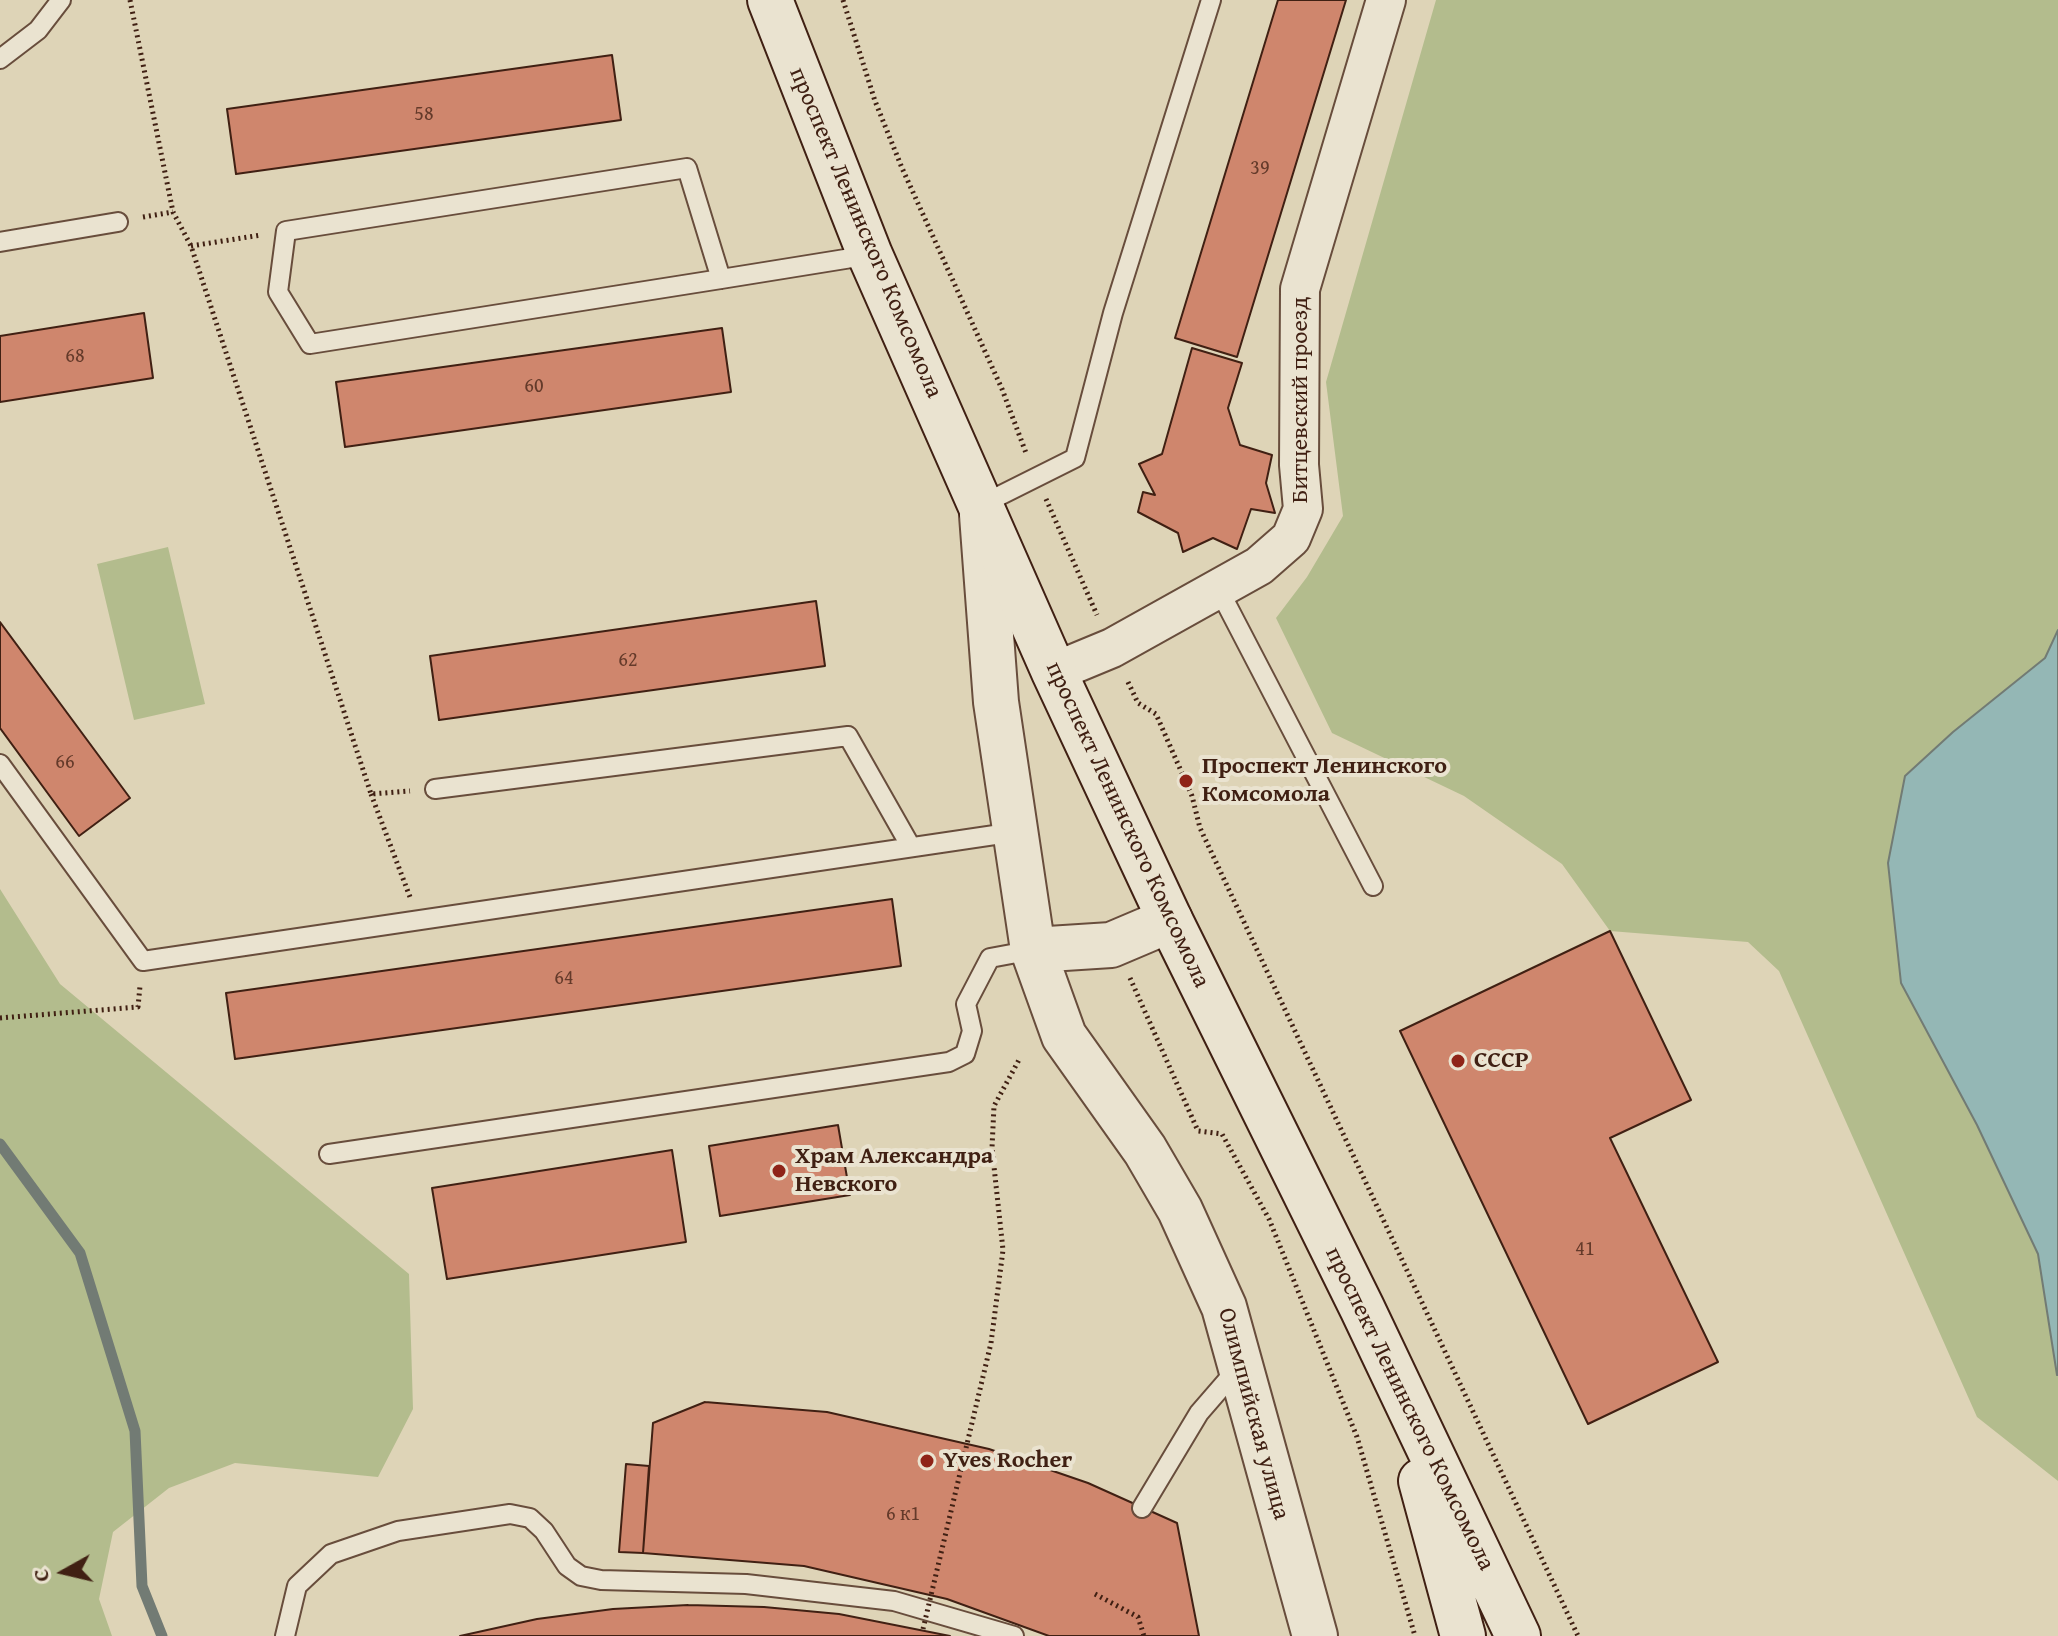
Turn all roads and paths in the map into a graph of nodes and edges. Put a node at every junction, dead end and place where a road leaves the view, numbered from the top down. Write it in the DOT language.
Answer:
graph roads {
  1 [pos="62,0"];
  2 [pos="130,0"];
  3 [pos="770,0"];
  4 [pos="1211,0"];
  5 [pos="1386,0"];
  6 [pos="0,59"];
  7 [pos="118,222"];
  8 [pos="286,231"];
  9 [pos="0,242"];
  10 [pos="191,246"];
  11 [pos="870,255"];
  12 [pos="721,279"];
  13 [pos="981,505"];
  14 [pos="1218,588"];
  15 [pos="1054,672"];
  16 [pos="996,702"];
  17 [pos="0,764"];
  18 [pos="435,789"];
  19 [pos="371,794"];
  20 [pos="1015,832"];
  21 [pos="911,847"];
  22 [pos="1373,886"];
  23 [pos="419,920"];
  24 [pos="1170,920"];
  25 [pos="1244,923"];
  26 [pos="1033,950"];
  27 [pos="143,961"];
  28 [pos="1128,974"];
  29 [pos="0,1018"];
  30 [pos="1020,1058"];
  31 [pos="329,1154"];
  32 [pos="1362,1308"];
  33 [pos="1242,1363"];
  34 [pos="1142,1508"];
  35 [pos="1095,1594"];
  36 [pos="923,1629"];
  37 [pos="285,1636"];
  38 [pos="1014,1636"];
  39 [pos="1144,1636"];
  40 [pos="1315,1636"];
  41 [pos="1415,1636"];
  42 [pos="1463,1636"];
  43 [pos="1518,1636"];
  44 [pos="1578,1636"];
  1 -- 6 [label="lane"];
  2 -- 10 [label="path"];
  3 -- 11 [label="main road, проспект Ленинского Комсомола"];
  4 -- 13 [label="lane"];
  5 -- 14 [label="street, Битцевский проезд"];
  7 -- 9 [label="lane"];
  8 -- 10 [label="path"];
  8 -- 12 [label="lane"];
  8 -- 12 [label="lane"];
  10 -- 19 [label="path"];
  11 -- 12 [label="lane"];
  11 -- 13 [label="main road, проспект Ленинского Комсомола"];
  13 -- 15 [label="main road, проспект Ленинского Комсомола"];
  13 -- 16 [label="main road, Олимпийская улица"];
  14 -- 15 [label="street, Битцевский проезд"];
  14 -- 22 [label="lane"];
  15 -- 16 [label="main road"];
  15 -- 24 [label="main road, проспект Ленинского Комсомола"];
  16 -- 20 [label="main road, Олимпийская улица"];
  17 -- 27 [label="lane"];
  18 -- 19 [label="path"];
  18 -- 21 [label="lane"];
  19 -- 23 [label="path"];
  20 -- 21 [label="lane"];
  20 -- 26 [label="main road, Олимпийская улица"];
  21 -- 23 [label="lane"];
  23 -- 27 [label="lane"];
  24 -- 26 [label="main road"];
  24 -- 32 [label="main road, проспект Ленинского Комсомола"];
  25 -- 44 [label="path"];
  26 -- 31 [label="lane"];
  26 -- 33 [label="main road, Олимпийская улица"];
  27 -- 29 [label="path"];
  28 -- 41 [label="path"];
  30 -- 36 [label="path, bridge"];
  32 -- 42 [label="main road"];
  32 -- 43 [label="main road, проспект Ленинского Комсомола"];
  33 -- 34 [label="lane"];
  33 -- 40 [label="main road, Олимпийская улица"];
  35 -- 39 [label="path"];
  37 -- 38 [label="lane"];
}
